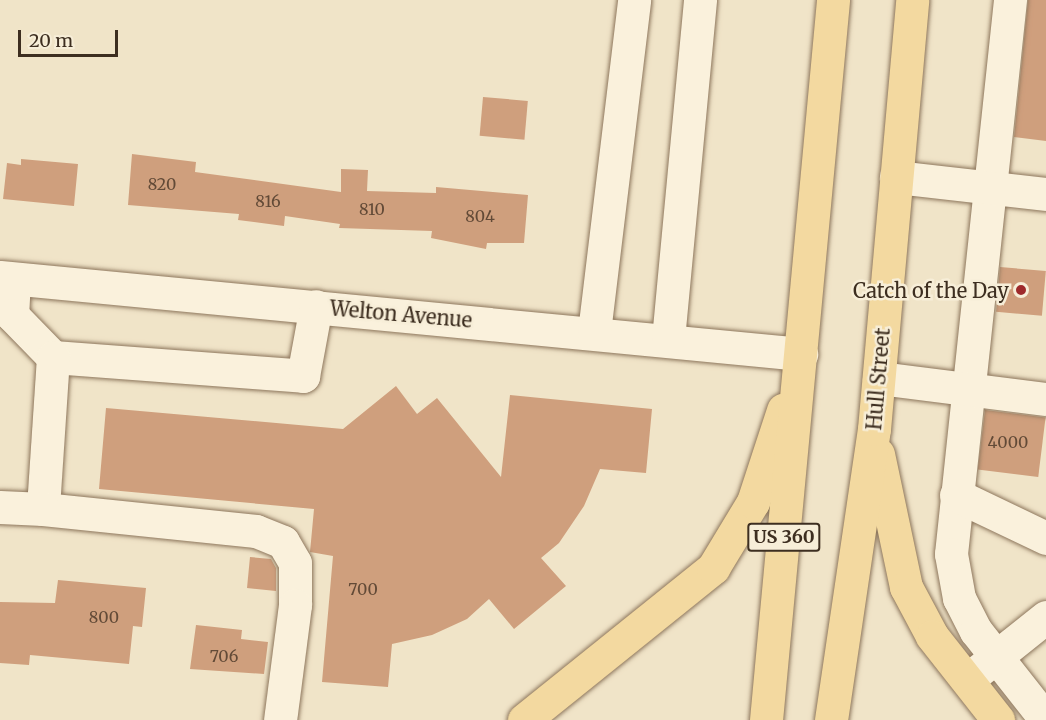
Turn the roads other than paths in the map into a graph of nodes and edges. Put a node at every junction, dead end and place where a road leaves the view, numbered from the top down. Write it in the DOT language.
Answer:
graph roads {
  1 [pos="634,0"];
  2 [pos="700,0"];
  3 [pos="833,0"];
  4 [pos="912,0"];
  5 [pos="1010,0"];
  6 [pos="896,177"];
  7 [pos="991,190"];
  8 [pos="1046,194"];
  9 [pos="7,278"];
  10 [pos="316,306"];
  11 [pos="594,332"];
  12 [pos="668,339"];
  13 [pos="801,354"];
  14 [pos="53,357"];
  15 [pos="879,378"];
  16 [pos="968,392"];
  17 [pos="1046,399"];
  18 [pos="874,429"];
  19 [pos="956,495"];
  20 [pos="0,507"];
  21 [pos="43,509"];
  22 [pos="1046,538"];
  23 [pos="1040,633"];
  24 [pos="994,658"];
  25 [pos="965,681"];
  26 [pos="280,720"];
  27 [pos="524,720"];
  28 [pos="766,720"];
  29 [pos="831,720"];
  30 [pos="998,720"];
  31 [pos="1046,720"];
  1 -- 11 [label="street"];
  2 -- 12 [label="street"];
  3 -- 13 [label="main road, US 360"];
  4 -- 6 [label="main road, Hull Street"];
  5 -- 7 [label="street"];
  6 -- 7 [label="street"];
  6 -- 15 [label="main road, Hull Street"];
  7 -- 8 [label="street"];
  7 -- 16 [label="street"];
  9 -- 10 [label="street, Welton Avenue"];
  9 -- 14 [label="street"];
  10 -- 11 [label="street, Welton Avenue"];
  10 -- 14 [label="street"];
  11 -- 12 [label="street, Welton Avenue"];
  12 -- 13 [label="street, Welton Avenue"];
  13 -- 27 [label="main road"];
  13 -- 28 [label="main road, US 360"];
  14 -- 21 [label="street"];
  15 -- 16 [label="street"];
  15 -- 18 [label="main road, Hull Street"];
  16 -- 17 [label="street"];
  16 -- 19 [label="street"];
  18 -- 25 [label="main road"];
  18 -- 29 [label="main road, Hull Street"];
  19 -- 22 [label="street"];
  19 -- 24 [label="street"];
  20 -- 21 [label="street"];
  21 -- 26 [label="street"];
  23 -- 24 [label="street"];
  24 -- 25 [label="street"];
  24 -- 31 [label="street"];
  25 -- 30 [label="main road"];
}
